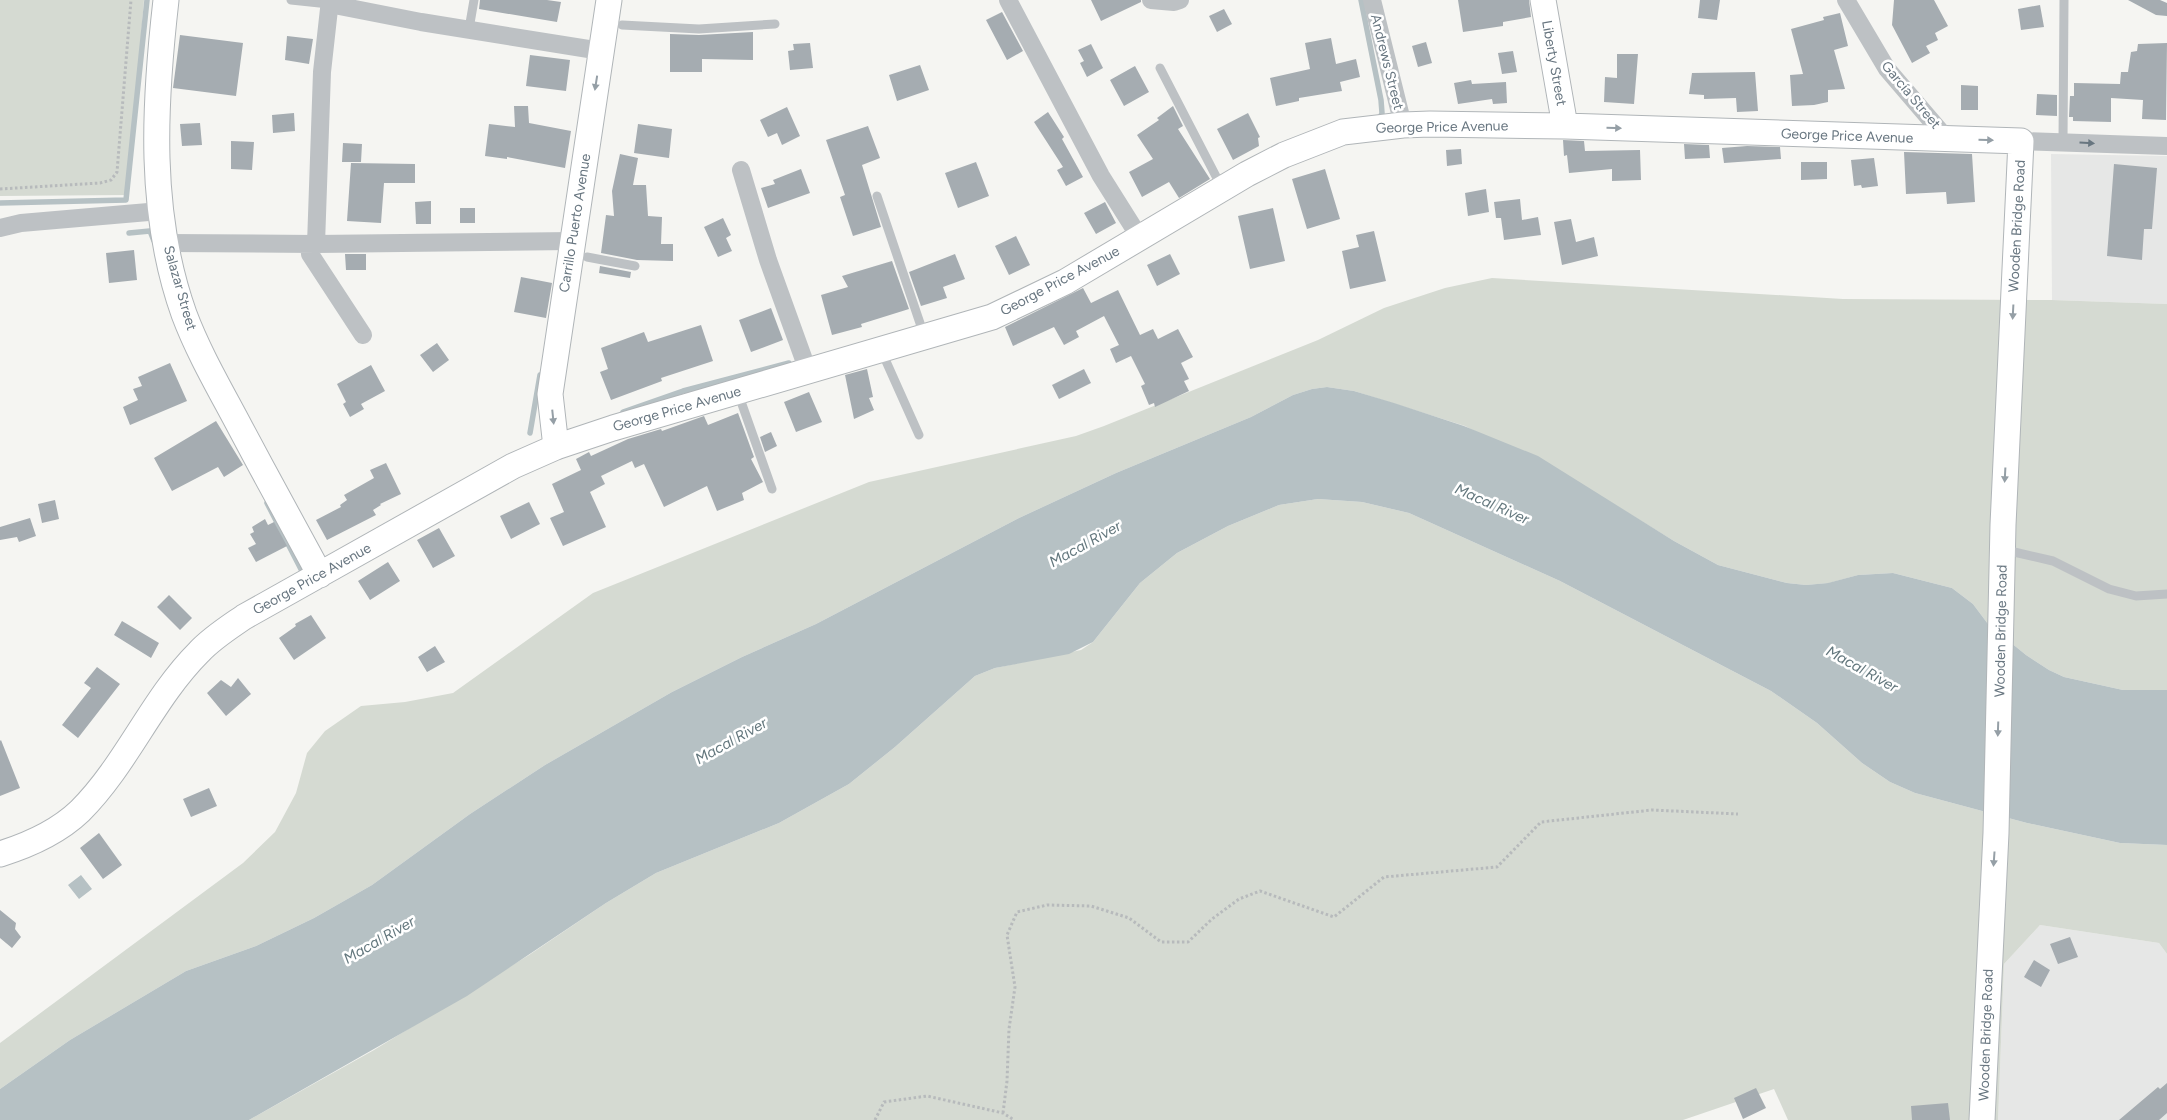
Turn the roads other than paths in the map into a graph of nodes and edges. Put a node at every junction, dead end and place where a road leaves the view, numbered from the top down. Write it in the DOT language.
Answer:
graph roads {
  1 [pos="166,0"];
  2 [pos="291,0"];
  3 [pos="474,0"];
  4 [pos="609,0"];
  5 [pos="626,0"];
  6 [pos="1008,0"];
  7 [pos="1151,0"];
  8 [pos="1180,0"];
  9 [pos="1372,0"];
  10 [pos="1544,0"];
  11 [pos="1846,0"];
  12 [pos="2064,0"];
  13 [pos="329,2"];
  14 [pos="776,24"];
  15 [pos="622,25"];
  16 [pos="469,29"];
  17 [pos="601,51"];
  18 [pos="1160,68"];
  19 [pos="1403,125"];
  20 [pos="1565,126"];
  21 [pos="1947,139"];
  22 [pos="2021,141"];
  23 [pos="2062,142"];
  24 [pos="2167,146"];
  25 [pos="741,170"];
  26 [pos="1222,189"];
  27 [pos="877,196"];
  28 [pos="160,211"];
  29 [pos="0,228"];
  30 [pos="1140,238"];
  31 [pos="166,244"];
  32 [pos="313,244"];
  33 [pos="579,249"];
  34 [pos="634,266"];
  35 [pos="363,335"];
  36 [pos="925,337"];
  37 [pos="880,350"];
  38 [pos="808,371"];
  39 [pos="737,392"];
  40 [pos="919,435"];
  41 [pos="564,444"];
  42 [pos="772,490"];
  43 [pos="2003,552"];
  44 [pos="320,575"];
  45 [pos="2167,594"];
  46 [pos="0,854"];
  47 [pos="1982,1120"];
  1 -- 28 [label="main road, Salazar Street"];
  2 -- 13 [label="lane"];
  3 -- 16 [label="lane"];
  4 -- 17 [label="main road, Carrillo Puerto Avenue"];
  5 -- 15 [label="main road, Carrillo Puerto Avenue"];
  6 -- 30 [label="street"];
  7 -- 8 [label="street"];
  9 -- 19 [label="street, Andrews Street"];
  10 -- 20 [label="main road, Liberty Street"];
  11 -- 21 [label="street, García Street"];
  12 -- 23 [label="lane"];
  13 -- 16 [label="street"];
  13 -- 32 [label="street"];
  14 -- 15 [label="lane"];
  15 -- 33 [label="main road, Carrillo Puerto Avenue"];
  16 -- 17 [label="street"];
  17 -- 33 [label="main road, Carrillo Puerto Avenue, one-way"];
  18 -- 26 [label="lane"];
  19 -- 20 [label="main road, George Price Avenue"];
  19 -- 26 [label="main road, George Price Avenue"];
  20 -- 21 [label="main road, George Price Avenue, one-way"];
  21 -- 22 [label="main road, George Price Avenue, one-way"];
  22 -- 23 [label="street, George Price Avenue"];
  22 -- 43 [label="main road, Wooden Bridge Road, one-way"];
  23 -- 24 [label="street, George Price Avenue, one-way"];
  25 -- 38 [label="street"];
  26 -- 30 [label="main road, George Price Avenue"];
  27 -- 36 [label="lane"];
  28 -- 29 [label="street"];
  28 -- 31 [label="main road, Salazar Street"];
  30 -- 36 [label="main road, George Price Avenue"];
  31 -- 32 [label="street"];
  31 -- 44 [label="main road, Salazar Street"];
  32 -- 33 [label="street"];
  32 -- 35 [label="street"];
  33 -- 34 [label="lane"];
  33 -- 41 [label="main road, Carrillo Puerto Avenue"];
  36 -- 37 [label="main road, George Price Avenue"];
  37 -- 38 [label="main road, George Price Avenue"];
  37 -- 40 [label="lane"];
  38 -- 39 [label="main road, George Price Avenue"];
  39 -- 41 [label="main road, George Price Avenue"];
  39 -- 42 [label="lane"];
  41 -- 44 [label="main road, George Price Avenue"];
  43 -- 45 [label="lane"];
  43 -- 47 [label="main road, Wooden Bridge Road, one-way"];
  44 -- 46 [label="main road, George Price Avenue"];
}
